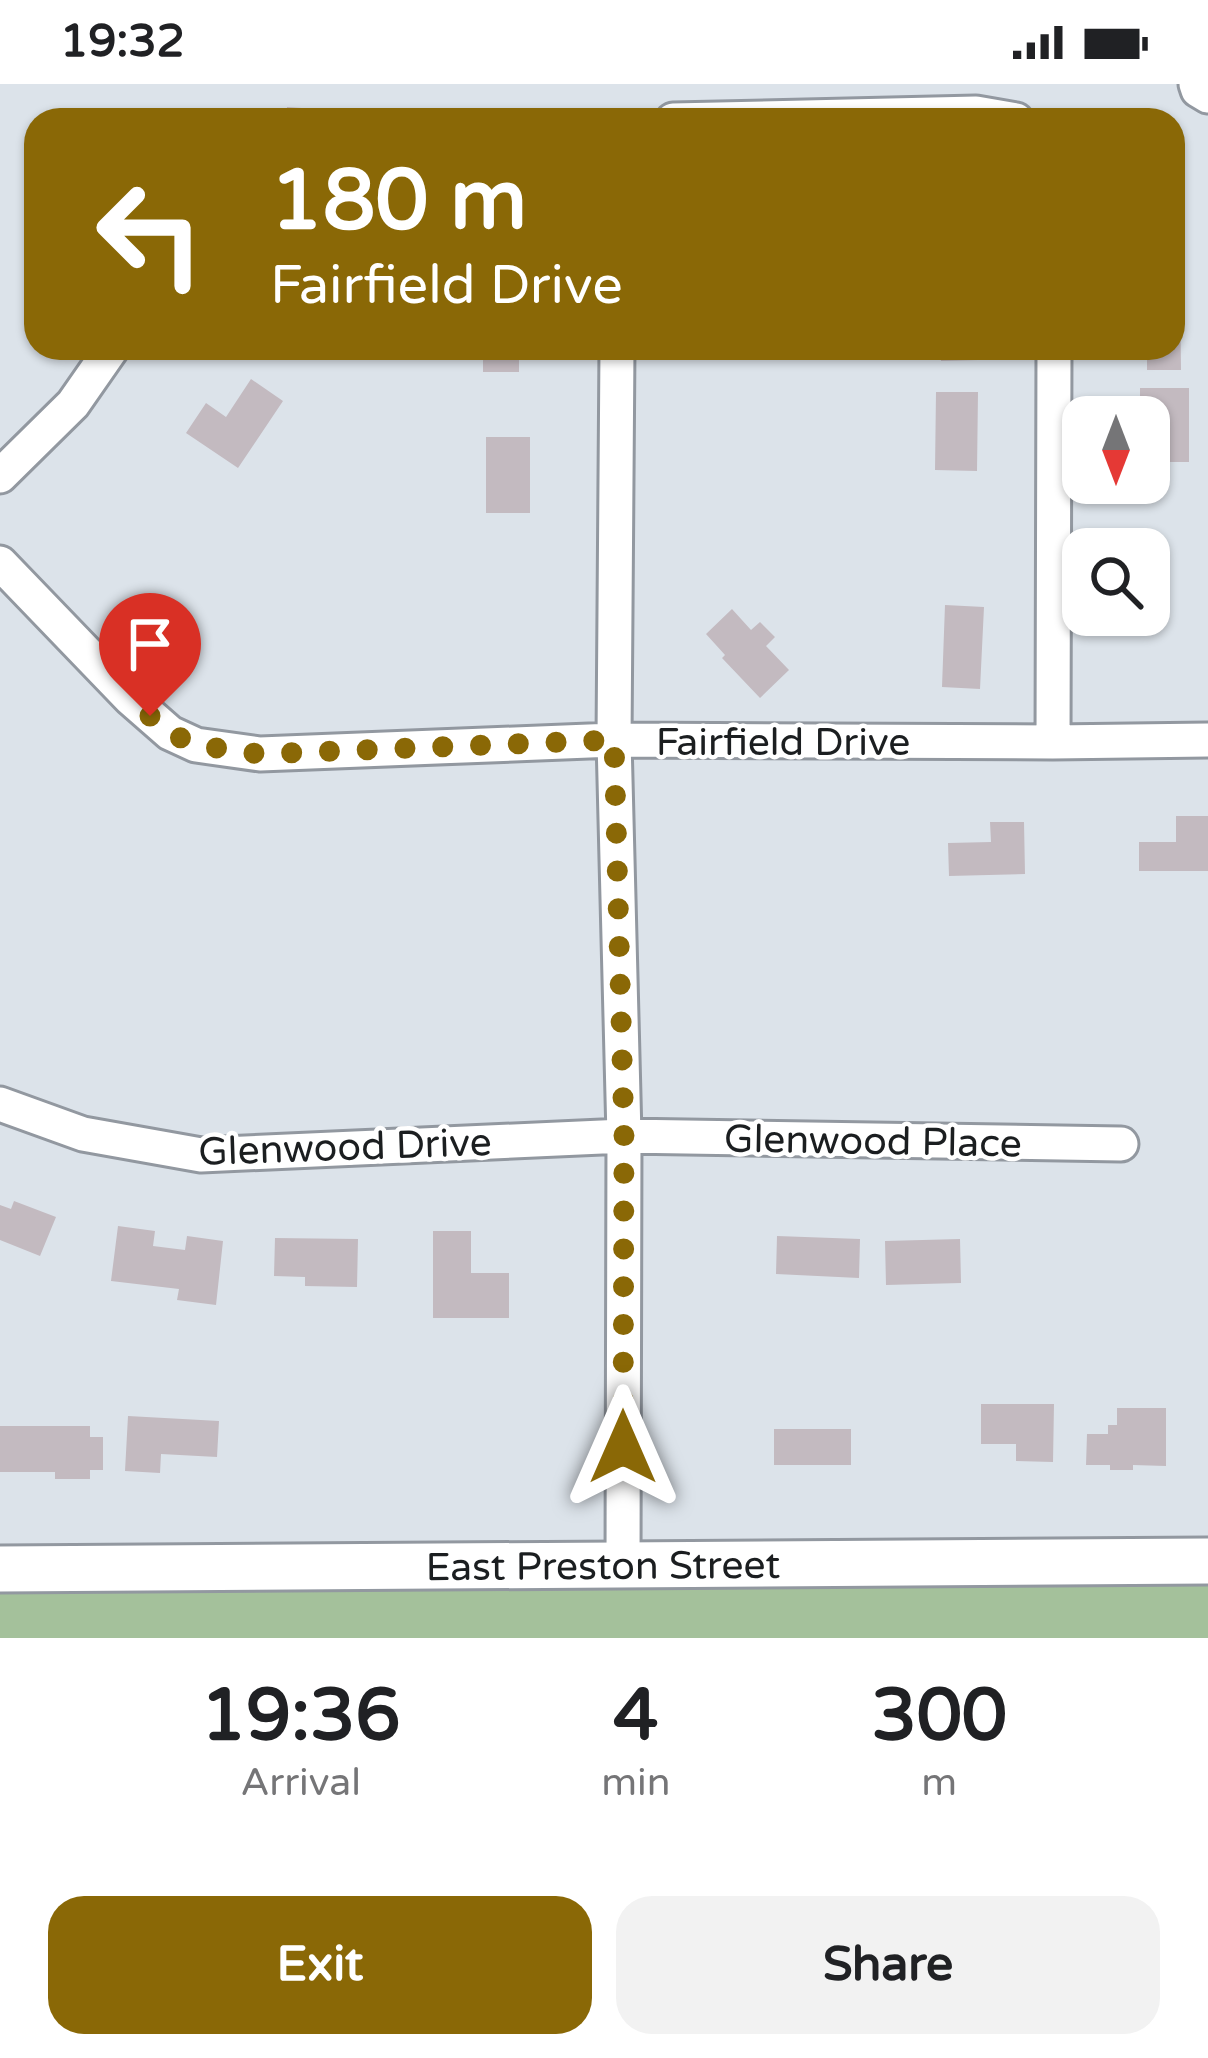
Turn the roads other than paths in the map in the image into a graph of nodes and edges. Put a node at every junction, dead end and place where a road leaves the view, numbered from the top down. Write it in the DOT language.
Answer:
graph roads {
  1 [pos="1196,84"];
  2 [pos="1208,96"];
  3 [pos="104,360"];
  4 [pos="616,360"];
  5 [pos="1054,360"];
  6 [pos="0,476"];
  7 [pos="0,563"];
  8 [pos="614,740"];
  9 [pos="1208,740"];
  10 [pos="1053,742"];
  11 [pos="0,1104"];
  12 [pos="624,1136"];
  13 [pos="1121,1144"];
  14 [pos="1208,1562"];
  15 [pos="623,1565"];
  16 [pos="0,1569"];
  1 -- 2 [label="street"];
  3 -- 6 [label="street"];
  4 -- 8 [label="street"];
  5 -- 10 [label="street"];
  7 -- 8 [label="street, Fairfield Drive"];
  8 -- 10 [label="street, Fairfield Drive"];
  8 -- 12 [label="street"];
  9 -- 10 [label="street, Fairfield Drive"];
  11 -- 12 [label="street, Glenwood Drive"];
  12 -- 13 [label="street, Glenwood Place"];
  12 -- 15 [label="street"];
  14 -- 15 [label="street, East Preston Street"];
  15 -- 16 [label="street, East Preston Street"];
}
